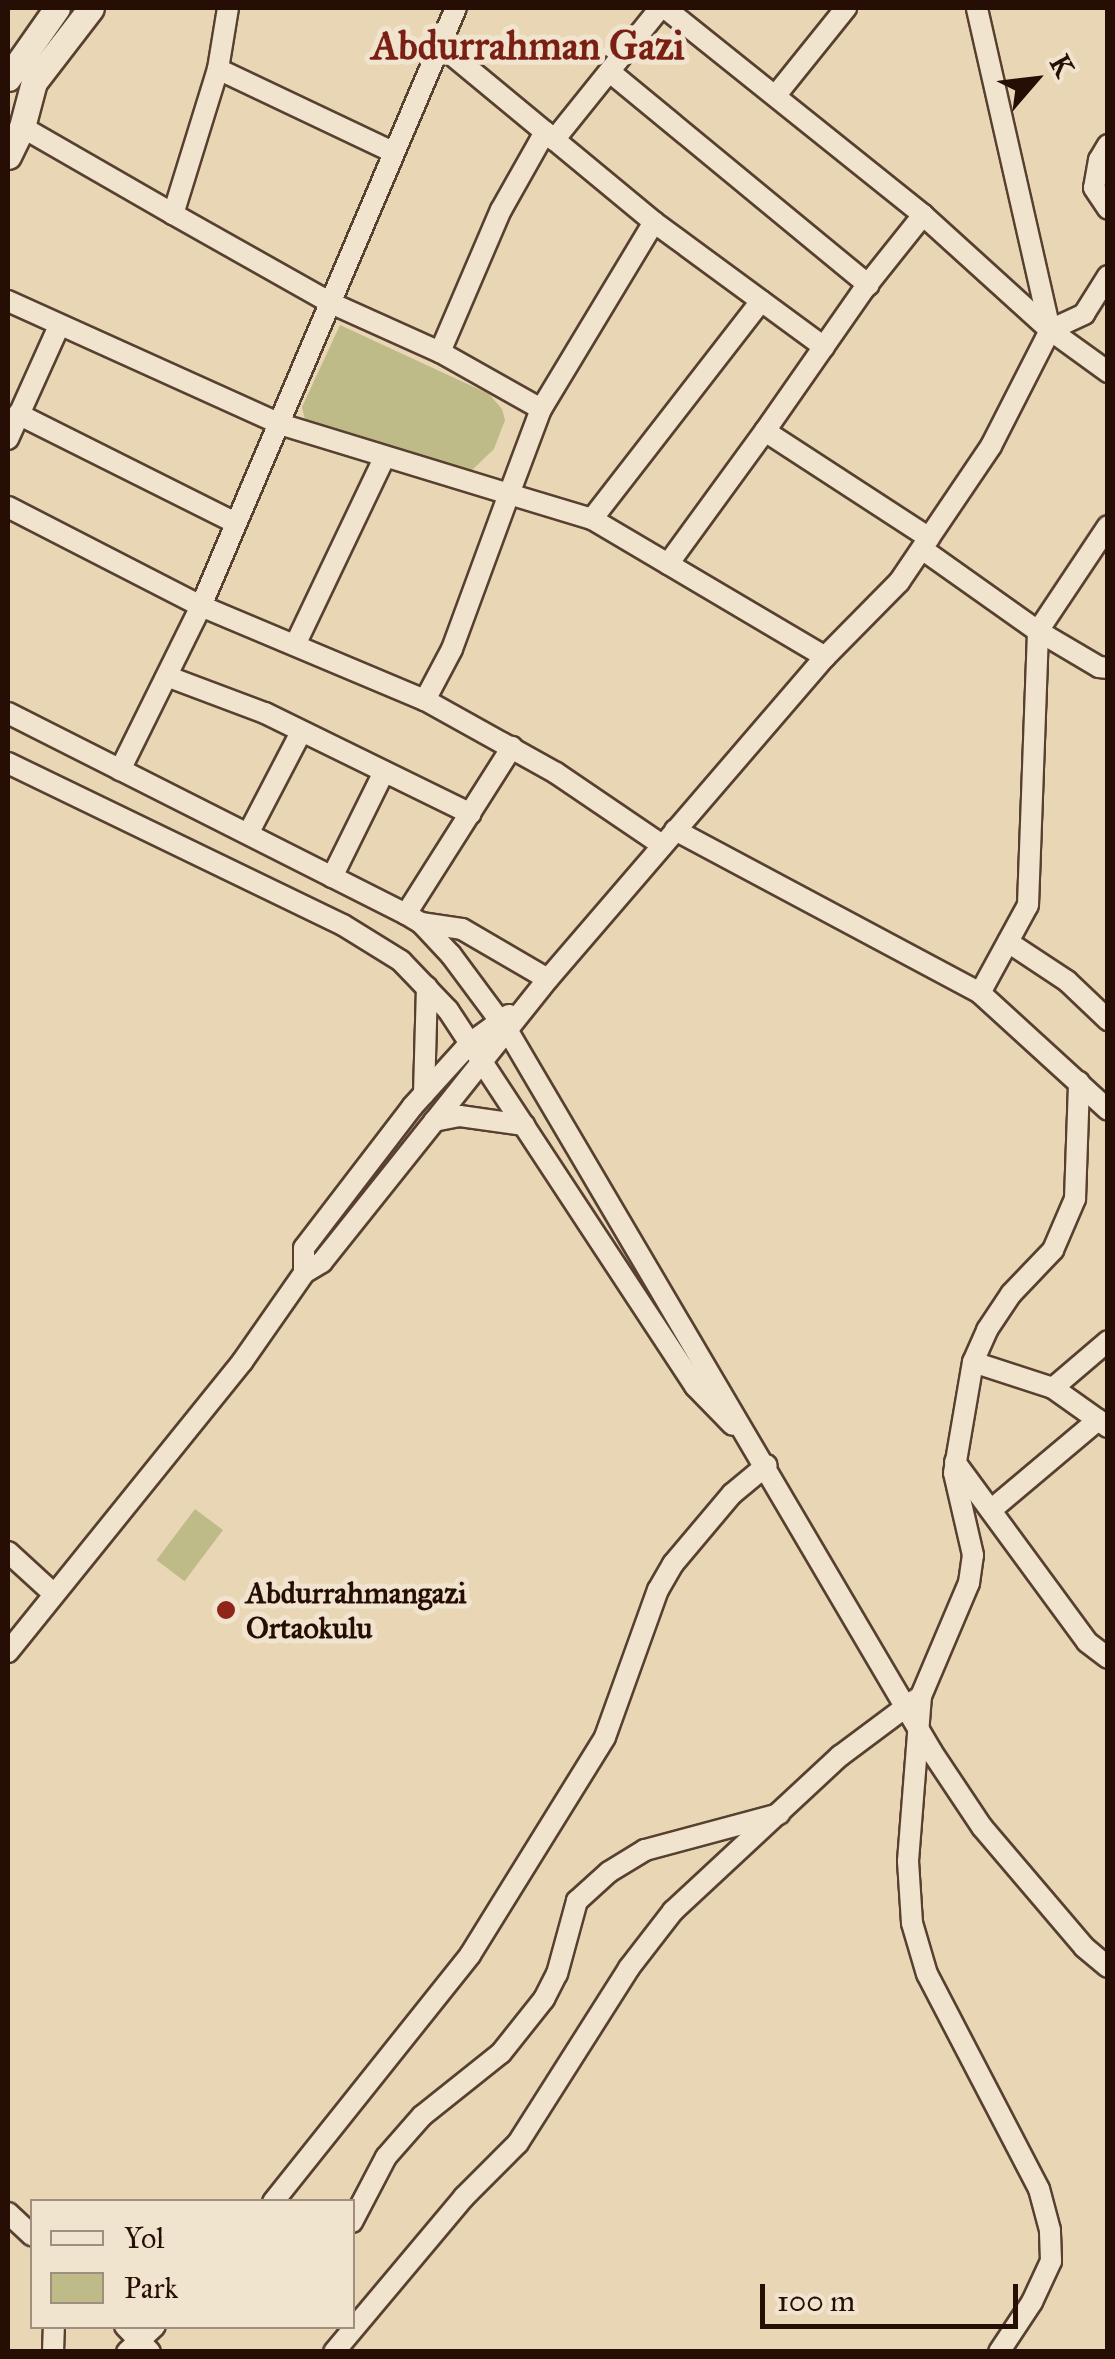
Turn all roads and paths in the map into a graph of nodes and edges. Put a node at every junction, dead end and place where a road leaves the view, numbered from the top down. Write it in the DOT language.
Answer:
graph roads {
  1 [pos="57,8"];
  2 [pos="91,8"];
  3 [pos="228,8"];
  4 [pos="456,8"];
  5 [pos="663,8"];
  6 [pos="977,8"];
  7 [pos="834,12"];
  8 [pos="440,44"];
  9 [pos="218,68"];
  10 [pos="15,71"];
  11 [pos="610,72"];
  12 [pos="776,95"];
  13 [pos="22,126"];
  14 [pos="550,136"];
  15 [pos="1108,146"];
  16 [pos="393,152"];
  17 [pos="8,156"];
  18 [pos="1108,210"];
  19 [pos="174,214"];
  20 [pos="924,215"];
  21 [pos="654,222"];
  22 [pos="1108,276"];
  23 [pos="868,285"];
  24 [pos="8,301"];
  25 [pos="761,301"];
  26 [pos="333,304"];
  27 [pos="59,326"];
  28 [pos="1050,330"];
  29 [pos="824,347"];
  30 [pos="440,352"];
  31 [pos="1108,372"];
  32 [pos="541,410"];
  33 [pos="18,414"];
  34 [pos="280,424"];
  35 [pos="765,431"];
  36 [pos="8,439"];
  37 [pos="384,458"];
  38 [pos="509,494"];
  39 [pos="8,507"];
  40 [pos="592,519"];
  41 [pos="234,522"];
  42 [pos="1108,526"];
  43 [pos="925,543"];
  44 [pos="668,564"];
  45 [pos="201,606"];
  46 [pos="1038,631"];
  47 [pos="295,645"];
  48 [pos="825,657"];
  49 [pos="1108,668"];
  50 [pos="168,677"];
  51 [pos="425,700"];
  52 [pos="8,713"];
  53 [pos="301,732"];
  54 [pos="512,747"];
  55 [pos="8,763"];
  56 [pos="120,770"];
  57 [pos="384,772"];
  58 [pos="471,814"];
  59 [pos="249,832"];
  60 [pos="669,838"];
  61 [pos="332,877"];
  62 [pos="414,918"];
  63 [pos="1008,942"];
  64 [pos="548,979"];
  65 [pos="427,987"];
  66 [pos="980,993"];
  67 [pos="1108,1020"];
  68 [pos="508,1021"];
  69 [pos="470,1043"];
  70 [pos="482,1062"];
  71 [pos="1079,1082"];
  72 [pos="424,1094"];
  73 [pos="1108,1110"];
  74 [pos="434,1121"];
  75 [pos="524,1125"];
  76 [pos="304,1273"];
  77 [pos="1108,1341"];
  78 [pos="974,1362"];
  79 [pos="1053,1388"];
  80 [pos="1102,1423"];
  81 [pos="762,1458"];
  82 [pos="956,1462"];
  83 [pos="990,1510"];
  84 [pos="8,1552"];
  85 [pos="54,1594"];
  86 [pos="8,1652"];
  87 [pos="1108,1658"];
  88 [pos="914,1701"];
  89 [pos="918,1727"];
  90 [pos="780,1813"];
  91 [pos="1108,1967"];
  92 [pos="275,2199"];
  93 [pos="8,2213"];
  94 [pos="355,2216"];
  95 [pos="30,2233"];
  96 [pos="360,2308"];
  97 [pos="348,2329"];
  98 [pos="334,2352"];
  99 [pos="1000,2352"];
  1 -- 10 [label="street"];
  2 -- 10 [label="street"];
  3 -- 9 [label="street"];
  4 -- 8 [label="street"];
  5 -- 11 [label="street"];
  5 -- 12 [label="street"];
  6 -- 28 [label="street"];
  7 -- 12 [label="street"];
  8 -- 14 [label="street"];
  8 -- 16 [label="street"];
  9 -- 16 [label="street"];
  9 -- 19 [label="street"];
  10 -- 13 [label="street"];
  11 -- 14 [label="street"];
  11 -- 23 [label="street"];
  12 -- 20 [label="street"];
  13 -- 17 [label="street"];
  13 -- 19 [label="street"];
  14 -- 21 [label="street"];
  14 -- 30 [label="street"];
  15 -- 18 [label="street"];
  16 -- 26 [label="street"];
  19 -- 26 [label="street"];
  20 -- 23 [label="street"];
  20 -- 28 [label="street"];
  21 -- 25 [label="street"];
  21 -- 32 [label="street"];
  22 -- 28 [label="street"];
  23 -- 29 [label="street"];
  24 -- 27 [label="street"];
  25 -- 29 [label="street"];
  25 -- 40 [label="street"];
  26 -- 30 [label="street"];
  26 -- 34 [label="street"];
  27 -- 33 [label="street"];
  27 -- 34 [label="street"];
  28 -- 31 [label="street"];
  28 -- 43 [label="street"];
  29 -- 35 [label="street"];
  30 -- 32 [label="street"];
  32 -- 38 [label="street"];
  33 -- 36 [label="street"];
  33 -- 41 [label="street"];
  34 -- 37 [label="street"];
  34 -- 41 [label="street"];
  35 -- 43 [label="street"];
  35 -- 44 [label="street"];
  37 -- 38 [label="street"];
  37 -- 47 [label="street"];
  38 -- 40 [label="street"];
  38 -- 51 [label="street"];
  39 -- 45 [label="street"];
  40 -- 44 [label="street"];
  41 -- 45 [label="street"];
  42 -- 46 [label="street"];
  43 -- 46 [label="street"];
  43 -- 48 [label="street"];
  44 -- 48 [label="street"];
  45 -- 47 [label="street"];
  45 -- 50 [label="street"];
  46 -- 49 [label="street"];
  46 -- 63 [label="street"];
  47 -- 51 [label="street"];
  48 -- 60 [label="street"];
  50 -- 53 [label="street"];
  50 -- 56 [label="street"];
  51 -- 54 [label="street"];
  52 -- 56 [label="street"];
  53 -- 57 [label="street"];
  53 -- 59 [label="street"];
  54 -- 58 [label="street"];
  54 -- 60 [label="street"];
  55 -- 65 [label="street"];
  56 -- 59 [label="street"];
  57 -- 58 [label="street"];
  57 -- 61 [label="street"];
  58 -- 62 [label="street"];
  59 -- 61 [label="street"];
  60 -- 64 [label="street"];
  60 -- 66 [label="street"];
  61 -- 62 [label="street"];
  62 -- 64 [label="street"];
  62 -- 68 [label="street"];
  63 -- 66 [label="street"];
  63 -- 67 [label="street"];
  64 -- 68 [label="street"];
  65 -- 69 [label="street"];
  65 -- 72 [label="street"];
  66 -- 71 [label="street"];
  68 -- 69 [label="street"];
  68 -- 70 [label="street"];
  68 -- 81 [label="street"];
  69 -- 70 [label="street"];
  69 -- 72 [label="street"];
  70 -- 74 [label="street"];
  70 -- 75 [label="street"];
  71 -- 73 [label="street"];
  71 -- 78 [label="street"];
  72 -- 76 [label="street"];
  74 -- 75 [label="street"];
  74 -- 76 [label="street"];
  75 -- 81 [label="street"];
  76 -- 85 [label="street"];
  77 -- 79 [label="street"];
  78 -- 79 [label="street"];
  78 -- 82 [label="street"];
  79 -- 80 [label="street"];
  80 -- 83 [label="street"];
  81 -- 88 [label="street"];
  81 -- 92 [label="street"];
  82 -- 83 [label="street"];
  82 -- 88 [label="street"];
  83 -- 87 [label="street"];
  84 -- 85 [label="street"];
  85 -- 86 [label="street"];
  88 -- 89 [label="street"];
  88 -- 90 [label="street"];
  89 -- 91 [label="street"];
  89 -- 99 [label="street"];
  90 -- 94 [label="street"];
  90 -- 96 [label="street"];
  93 -- 95 [label="street"];
  97 -- 98 [label="street"];
}
